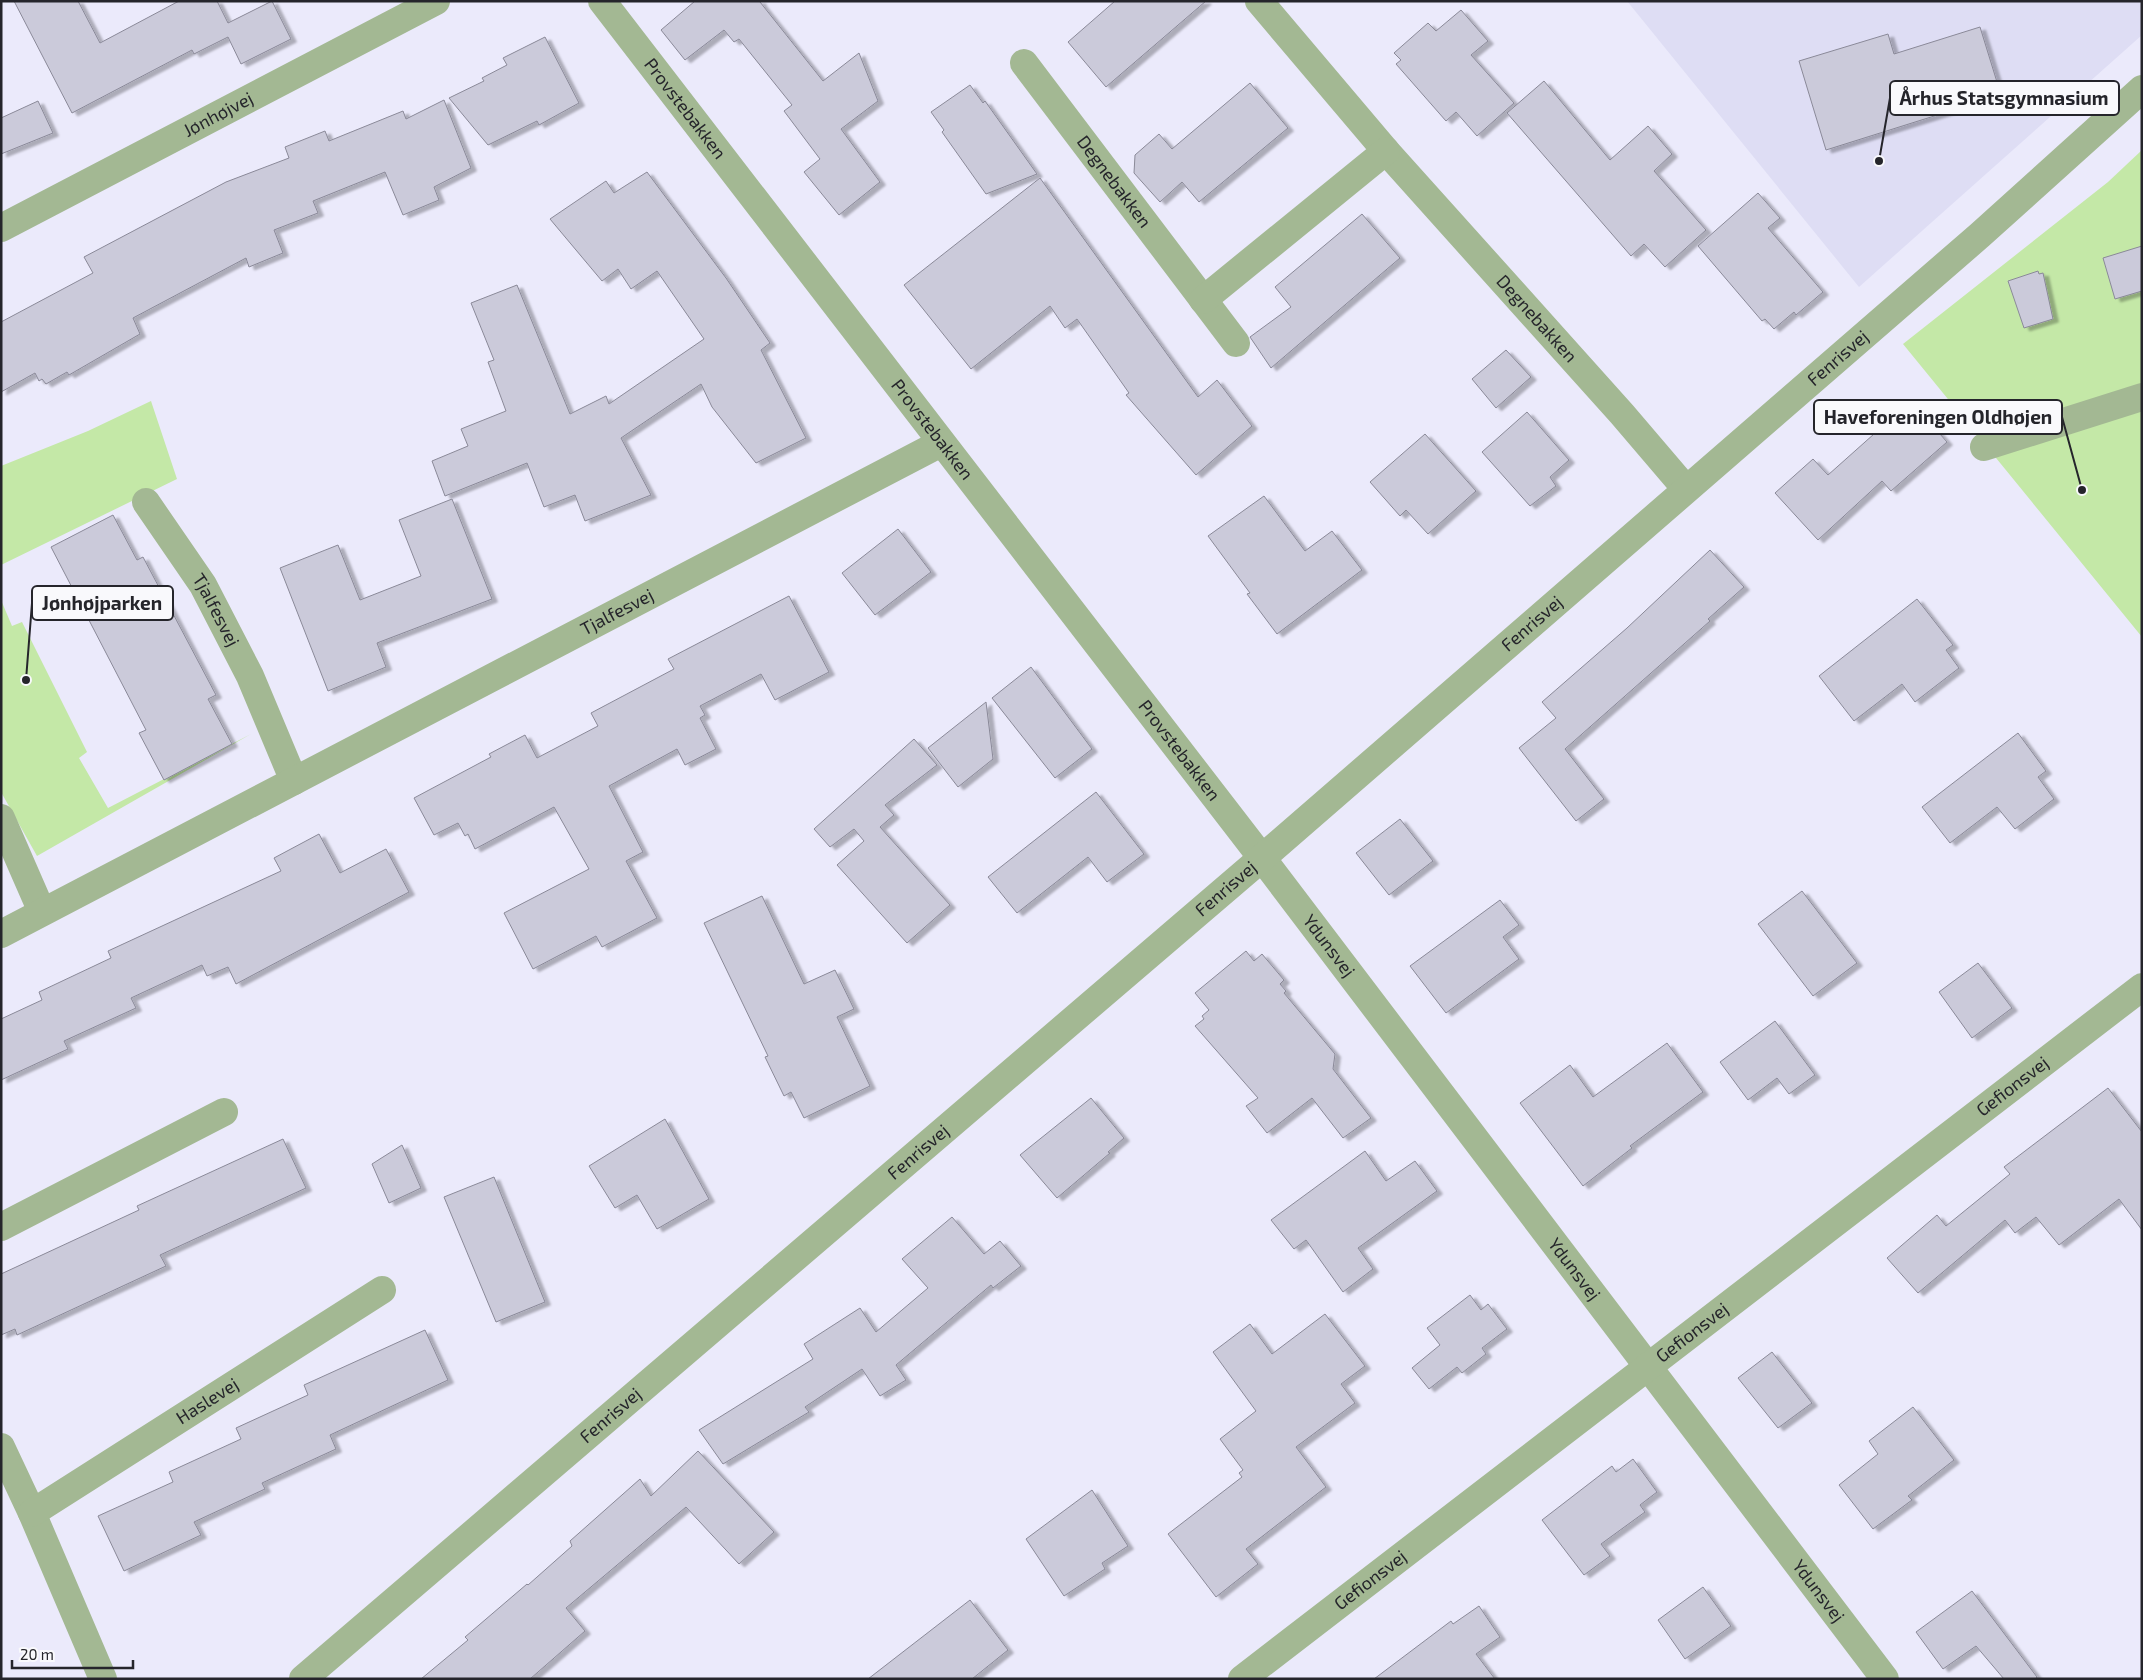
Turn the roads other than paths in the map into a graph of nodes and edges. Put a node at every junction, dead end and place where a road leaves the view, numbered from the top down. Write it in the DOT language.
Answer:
graph roads {
  1 [pos="436,1"];
  2 [pos="602,1"];
  3 [pos="1259,1"];
  4 [pos="1024,63"];
  5 [pos="2142,89"];
  6 [pos="1386,151"];
  7 [pos="1,228"];
  8 [pos="1203,300"];
  9 [pos="1236,343"];
  10 [pos="2142,397"];
  11 [pos="941,443"];
  12 [pos="1984,447"];
  13 [pos="1686,489"];
  14 [pos="146,502"];
  15 [pos="294,780"];
  16 [pos="1,818"];
  17 [pos="1262,858"];
  18 [pos="42,912"];
  19 [pos="1,934"];
  20 [pos="2142,987"];
  21 [pos="224,1112"];
  22 [pos="1,1227"];
  23 [pos="382,1290"];
  24 [pos="1648,1366"];
  25 [pos="1,1447"];
  26 [pos="32,1513"];
  27 [pos="103,1679"];
  28 [pos="303,1679"];
  29 [pos="1242,1679"];
  30 [pos="1885,1679"];
  1 -- 7 [label="street, Jønhøjvej"];
  2 -- 11 [label="street, Provstebakken"];
  3 -- 6 [label="street, Degnebakken"];
  4 -- 8 [label="street, Degnebakken"];
  5 -- 13 [label="street, Fenrisvej"];
  6 -- 8 [label="street"];
  6 -- 13 [label="street, Degnebakken"];
  8 -- 9 [label="street, Degnebakken"];
  10 -- 12 [label="street"];
  11 -- 15 [label="street, Tjalfesvej"];
  11 -- 17 [label="street, Provstebakken"];
  13 -- 17 [label="street, Fenrisvej"];
  14 -- 15 [label="street, Tjalfesvej"];
  15 -- 18 [label="street, Tjalfesvej"];
  16 -- 18 [label="street"];
  17 -- 24 [label="street, Ydunsvej"];
  17 -- 28 [label="street, Fenrisvej"];
  18 -- 19 [label="street, Tjalfesvej"];
  20 -- 24 [label="street, Gefionsvej"];
  21 -- 22 [label="street"];
  23 -- 26 [label="street, Haslevej"];
  24 -- 29 [label="street, Gefionsvej"];
  24 -- 30 [label="street, Ydunsvej"];
  25 -- 26 [label="street"];
  26 -- 27 [label="street"];
}
